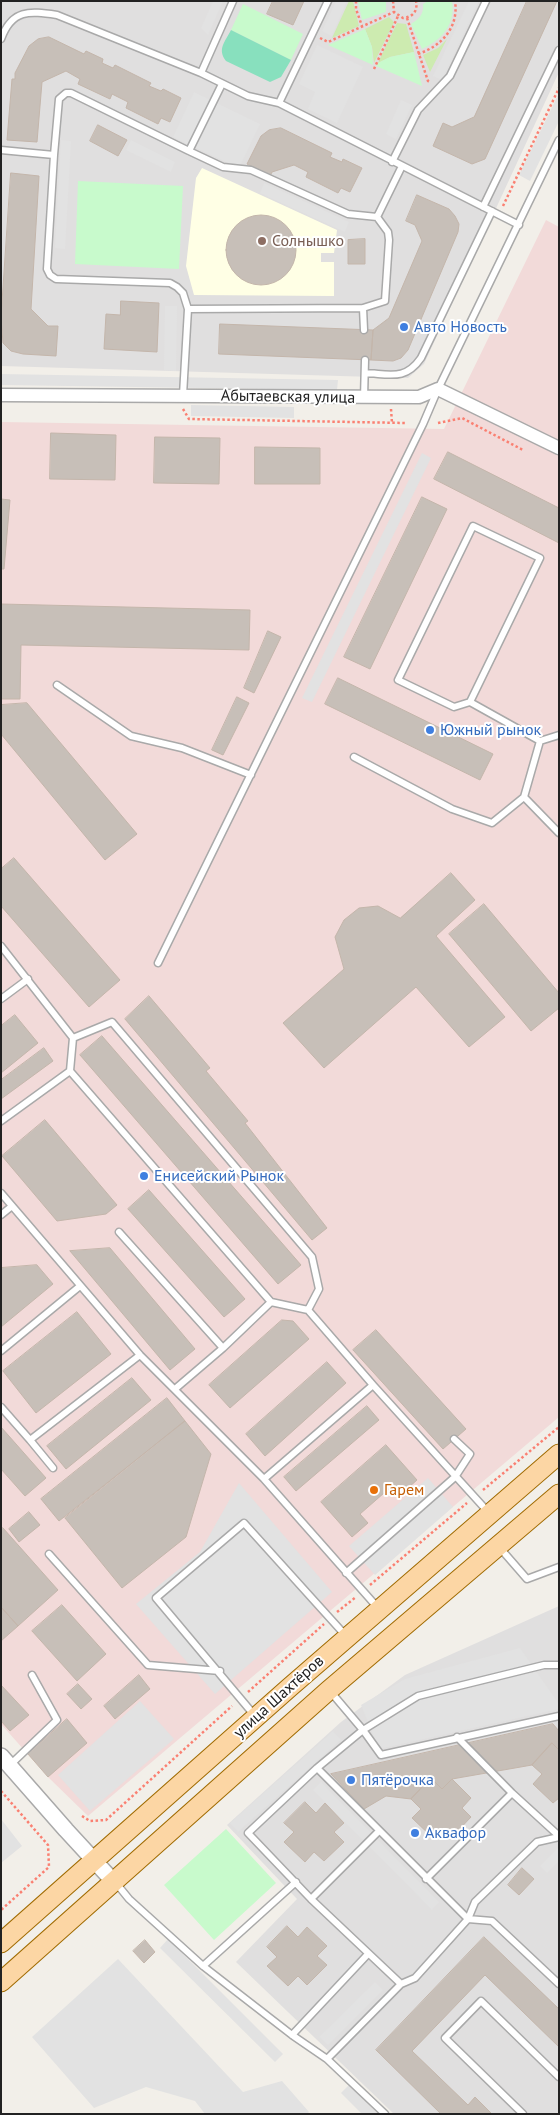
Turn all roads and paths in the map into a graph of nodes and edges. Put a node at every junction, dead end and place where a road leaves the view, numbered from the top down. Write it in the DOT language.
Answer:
graph roads {
  1 [pos="233,1"];
  2 [pos="328,1"];
  3 [pos="356,1"];
  4 [pos="393,1"];
  5 [pos="416,1"];
  6 [pos="455,1"];
  7 [pos="486,1"];
  8 [pos="394,12"];
  9 [pos="398,16"];
  10 [pos="407,18"];
  11 [pos="362,26"];
  12 [pos="312,35"];
  13 [pos="1,39"];
  14 [pos="559,50"];
  15 [pos="418,54"];
  16 [pos="374,69"];
  17 [pos="201,73"];
  18 [pos="222,84"];
  19 [pos="440,87"];
  20 [pos="278,102"];
  21 [pos="559,140"];
  22 [pos="1,150"];
  23 [pos="189,151"];
  24 [pos="54,155"];
  25 [pos="392,162"];
  26 [pos="402,166"];
  27 [pos="483,207"];
  28 [pos="492,211"];
  29 [pos="377,217"];
  30 [pos="519,224"];
  31 [pos="363,308"];
  32 [pos="188,309"];
  33 [pos="364,330"];
  34 [pos="365,360"];
  35 [pos="365,373"];
  36 [pos="438,389"];
  37 [pos="1,395"];
  38 [pos="364,398"];
  39 [pos="182,401"];
  40 [pos="391,409"];
  41 [pos="392,422"];
  42 [pos="406,423"];
  43 [pos="438,423"];
  44 [pos="559,448"];
  45 [pos="523,450"];
  46 [pos="57,685"];
  47 [pos="470,702"];
  48 [pos="559,735"];
  49 [pos="540,741"];
  50 [pos="354,757"];
  51 [pos="251,775"];
  52 [pos="524,797"];
  53 [pos="559,832"];
  54 [pos="1,946"];
  55 [pos="158,963"];
  56 [pos="28,979"];
  57 [pos="1,999"];
  58 [pos="73,1038"];
  59 [pos="70,1071"];
  60 [pos="1,1121"];
  61 [pos="1,1193"];
  62 [pos="12,1206"];
  63 [pos="1,1215"];
  64 [pos="119,1232"];
  65 [pos="80,1286"];
  66 [pos="272,1302"];
  67 [pos="308,1310"];
  68 [pos="224,1348"];
  69 [pos="1,1351"];
  70 [pos="140,1355"];
  71 [pos="373,1385"];
  72 [pos="175,1389"];
  73 [pos="1,1407"];
  74 [pos="559,1427"];
  75 [pos="454,1439"];
  76 [pos="30,1440"];
  77 [pos="559,1454"];
  78 [pos="52,1468"];
  79 [pos="455,1477"];
  80 [pos="264,1479"];
  81 [pos="559,1494"];
  82 [pos="474,1497"];
  83 [pos="490,1514"];
  84 [pos="497,1546"];
  85 [pos="49,1554"];
  86 [pos="559,1567"];
  87 [pos="346,1573"];
  88 [pos="363,1591"];
  89 [pos="379,1609"];
  90 [pos="331,1618"];
  91 [pos="347,1637"];
  92 [pos="559,1664"];
  93 [pos="220,1671"];
  94 [pos="32,1675"];
  95 [pos="329,1690"];
  96 [pos="241,1698"];
  97 [pos="559,1716"];
  98 [pos="256,1717"];
  99 [pos="362,1730"];
  100 [pos="457,1737"];
  101 [pos="5,1761"];
  102 [pos="316,1768"];
  103 [pos="1,1792"];
  104 [pos="512,1794"];
  105 [pos="82,1816"];
  106 [pos="378,1832"];
  107 [pos="559,1836"];
  108 [pos="94,1860"];
  109 [pos="426,1879"];
  110 [pos="113,1881"];
  111 [pos="296,1882"];
  112 [pos="311,1899"];
  113 [pos="1,1910"];
  114 [pos="468,1919"];
  115 [pos="1,1943"];
  116 [pos="368,1954"];
  117 [pos="203,1966"];
  118 [pos="1,1982"];
  119 [pos="401,1984"];
  120 [pos="559,1984"];
  121 [pos="292,2035"];
  122 [pos="328,2059"];
  123 [pos="559,2077"];
  124 [pos="385,2114"];
  125 [pos="522,2114"];
  1 -- 17 [label="lane"];
  2 -- 12 [label="lane"];
  3 -- 11 [label="path"];
  4 -- 8 [label="path"];
  5 -- 10 [label="path"];
  6 -- 15 [label="path"];
  7 -- 19 [label="lane"];
  8 -- 9 [label="path"];
  8 -- 11 [label="path"];
  9 -- 10 [label="path"];
  9 -- 16 [label="path"];
  10 -- 15 [label="path"];
  11 -- 12 [label="path"];
  12 -- 20 [label="lane"];
  13 -- 17 [label="lane"];
  14 -- 27 [label="lane"];
  15 -- 19 [label="path"];
  17 -- 18 [label="lane"];
  18 -- 20 [label="lane"];
  18 -- 23 [label="lane"];
  19 -- 25 [label="lane"];
  20 -- 25 [label="lane"];
  21 -- 30 [label="lane"];
  22 -- 24 [label="lane"];
  23 -- 24 [label="lane"];
  23 -- 29 [label="lane"];
  24 -- 32 [label="lane"];
  25 -- 26 [label="lane"];
  26 -- 27 [label="lane"];
  26 -- 29 [label="lane"];
  27 -- 28 [label="lane"];
  28 -- 30 [label="lane"];
  28 -- 35 [label="lane"];
  29 -- 31 [label="lane"];
  30 -- 36 [label="lane"];
  31 -- 32 [label="lane"];
  31 -- 33 [label="lane"];
  32 -- 39 [label="lane"];
  34 -- 35 [label="lane"];
  35 -- 38 [label="lane"];
  36 -- 38 [label="street, Абытаевская улица"];
  36 -- 44 [label="street"];
  36 -- 51 [label="lane"];
  37 -- 39 [label="street, Абытаевская улица"];
  38 -- 39 [label="street, Абытаевская улица"];
  39 -- 41 [label="path"];
  40 -- 41 [label="path"];
  41 -- 42 [label="path"];
  43 -- 45 [label="path"];
  46 -- 51 [label="lane"];
  47 -- 47 [label="lane"];
  47 -- 49 [label="lane"];
  48 -- 49 [label="lane"];
  49 -- 52 [label="lane"];
  50 -- 52 [label="lane"];
  51 -- 55 [label="lane"];
  52 -- 53 [label="lane"];
  54 -- 56 [label="lane"];
  56 -- 57 [label="lane"];
  56 -- 58 [label="lane"];
  58 -- 59 [label="lane"];
  58 -- 67 [label="lane"];
  59 -- 60 [label="lane"];
  59 -- 66 [label="lane"];
  61 -- 62 [label="lane"];
  62 -- 63 [label="lane"];
  62 -- 65 [label="lane"];
  64 -- 68 [label="lane"];
  65 -- 69 [label="lane"];
  65 -- 70 [label="lane"];
  66 -- 67 [label="lane"];
  66 -- 68 [label="lane"];
  67 -- 71 [label="lane"];
  68 -- 72 [label="lane"];
  70 -- 72 [label="lane"];
  70 -- 76 [label="lane"];
  71 -- 79 [label="lane"];
  71 -- 80 [label="lane"];
  72 -- 80 [label="lane"];
  73 -- 76 [label="lane"];
  74 -- 82 [label="path"];
  75 -- 79 [label="lane"];
  76 -- 78 [label="lane"];
  77 -- 83 [label="main road, улица Шахтёров"];
  79 -- 82 [label="lane"];
  79 -- 87 [label="lane"];
  80 -- 87 [label="lane"];
  81 -- 84 [label="main road, улица Шахтёров"];
  82 -- 83 [label="lane"];
  82 -- 88 [label="path"];
  83 -- 89 [label="main road, улица Шахтёров"];
  84 -- 86 [label="lane"];
  84 -- 95 [label="main road, улица Шахтёров"];
  85 -- 93 [label="lane"];
  87 -- 88 [label="lane"];
  88 -- 89 [label="lane"];
  88 -- 90 [label="path"];
  89 -- 91 [label="main road, улица Шахтёров"];
  90 -- 91 [label="lane"];
  90 -- 93 [label="lane"];
  90 -- 96 [label="path"];
  91 -- 98 [label="main road, улица Шахтёров"];
  92 -- 99 [label="lane"];
  93 -- 96 [label="lane"];
  94 -- 101 [label="lane"];
  95 -- 99 [label="lane"];
  95 -- 110 [label="main road, улица Шахтёров"];
  96 -- 98 [label="lane"];
  96 -- 105 [label="path"];
  97 -- 100 [label="lane"];
  98 -- 108 [label="main road, улица Шахтёров"];
  99 -- 100 [label="lane"];
  99 -- 102 [label="lane"];
  100 -- 104 [label="lane"];
  101 -- 108 [label="street"];
  102 -- 106 [label="lane"];
  102 -- 111 [label="lane"];
  103 -- 113 [label="path"];
  104 -- 107 [label="lane"];
  104 -- 109 [label="lane"];
  106 -- 109 [label="lane"];
  106 -- 112 [label="lane"];
  107 -- 114 [label="lane"];
  108 -- 110 [label="street"];
  108 -- 115 [label="main road, улица Шахтёров"];
  109 -- 114 [label="lane"];
  110 -- 117 [label="lane"];
  110 -- 118 [label="main road, улица Шахтёров"];
  111 -- 112 [label="lane"];
  111 -- 117 [label="lane"];
  112 -- 116 [label="lane"];
  114 -- 119 [label="lane"];
  114 -- 120 [label="lane"];
  116 -- 119 [label="lane"];
  116 -- 121 [label="lane"];
  117 -- 121 [label="lane"];
  119 -- 122 [label="lane"];
  121 -- 122 [label="lane"];
  122 -- 124 [label="lane"];
  123 -- 125 [label="lane"];
}
